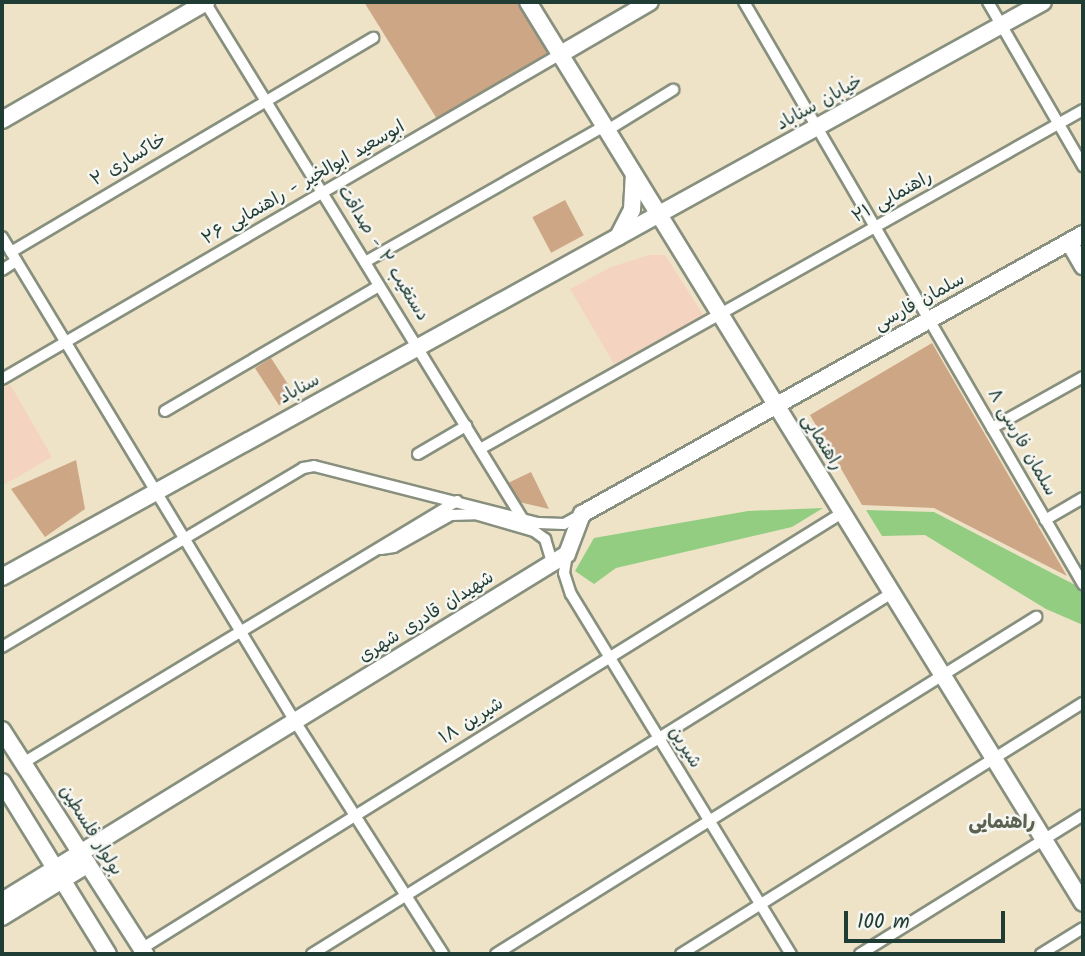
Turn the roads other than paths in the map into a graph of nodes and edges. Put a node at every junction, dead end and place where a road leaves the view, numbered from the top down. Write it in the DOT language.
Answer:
graph roads {
  1 [pos="205,2"];
  2 [pos="528,2"];
  3 [pos="650,2"];
  4 [pos="744,2"];
  5 [pos="988,2"];
  6 [pos="1042,2"];
  7 [pos="1002,25"];
  8 [pos="373,38"];
  9 [pos="559,55"];
  10 [pos="673,90"];
  11 [pos="265,100"];
  12 [pos="1083,110"];
  13 [pos="2,120"];
  14 [pos="1059,124"];
  15 [pos="817,128"];
  16 [pos="605,129"];
  17 [pos="1083,166"];
  18 [pos="634,177"];
  19 [pos="322,193"];
  20 [pos="658,216"];
  21 [pos="875,228"];
  22 [pos="2,237"];
  23 [pos="1076,238"];
  24 [pos="617,239"];
  25 [pos="13,257"];
  26 [pos="365,262"];
  27 [pos="1083,266"];
  28 [pos="2,270"];
  29 [pos="379,286"];
  30 [pos="719,313"];
  31 [pos="929,320"];
  32 [pos="65,342"];
  33 [pos="419,346"];
  34 [pos="3,376"];
  35 [pos="1083,377"];
  36 [pos="776,406"];
  37 [pos="165,411"];
  38 [pos="466,426"];
  39 [pos="992,428"];
  40 [pos="480,449"];
  41 [pos="418,454"];
  42 [pos="158,491"];
  43 [pos="1083,498"];
  44 [pos="457,501"];
  45 [pos="842,513"];
  46 [pos="582,514"];
  47 [pos="522,519"];
  48 [pos="1045,520"];
  49 [pos="185,536"];
  50 [pos="374,550"];
  51 [pos="559,558"];
  52 [pos="2,577"];
  53 [pos="1083,584"];
  54 [pos="892,593"];
  55 [pos="1036,617"];
  56 [pos="240,630"];
  57 [pos="2,647"];
  58 [pos="608,658"];
  59 [pos="943,677"];
  60 [pos="1083,703"];
  61 [pos="296,723"];
  62 [pos="2,730"];
  63 [pos="660,741"];
  64 [pos="992,757"];
  65 [pos="23,763"];
  66 [pos="2,782"];
  67 [pos="354,816"];
  68 [pos="1083,816"];
  69 [pos="710,824"];
  70 [pos="1044,840"];
  71 [pos="84,859"];
  72 [pos="59,875"];
  73 [pos="408,897"];
  74 [pos="2,901"];
  75 [pos="1083,903"];
  76 [pos="761,905"];
  77 [pos="2,917"];
  78 [pos="1083,928"];
  79 [pos="143,952"];
  80 [pos="108,954"];
  81 [pos="312,954"];
  82 [pos="443,954"];
  83 [pos="496,954"];
  84 [pos="681,954"];
  85 [pos="791,954"];
  86 [pos="860,954"];
  87 [pos="1041,954"];
  1 -- 11 [label="street, دستغیب ۲ - صداقت"];
  1 -- 13 [label="main road"];
  2 -- 9 [label="main road, راهنمایی"];
  3 -- 9 [label="main road"];
  4 -- 15 [label="street, سلمان فارسی ۸"];
  5 -- 7 [label="street"];
  6 -- 7 [label="main road, خیابان سناباد"];
  7 -- 14 [label="street"];
  7 -- 15 [label="main road, خیابان سناباد"];
  8 -- 11 [label="street, خاکساری ۲"];
  9 -- 16 [label="main road, راهنمایی"];
  9 -- 19 [label="street, ابوسعید ابوالخیر - راهنمایی ۲۶"];
  10 -- 16 [label="street"];
  11 -- 19 [label="street, دستغیب ۲ - صداقت"];
  11 -- 25 [label="street, خاکساری ۲"];
  12 -- 14 [label="street, راهنمایی ۲۱"];
  14 -- 17 [label="street"];
  14 -- 21 [label="street, راهنمایی ۲۱"];
  15 -- 20 [label="main road, خیابان سناباد"];
  15 -- 21 [label="street, سلمان فارسی ۸"];
  16 -- 18 [label="main road, راهنمایی"];
  16 -- 26 [label="street"];
  18 -- 20 [label="main road, راهنمایی"];
  18 -- 24 [label="main road"];
  19 -- 26 [label="street, دستغیب ۲ - صداقت"];
  19 -- 32 [label="street, ابوسعید ابوالخیر - راهنمایی ۲۶"];
  20 -- 24 [label="main road, خیابان سناباد"];
  20 -- 30 [label="main road, راهنمایی"];
  21 -- 30 [label="street, راهنمایی ۲۱"];
  21 -- 31 [label="street, سلمان فارسی ۸"];
  22 -- 25 [label="street"];
  23 -- 27 [label="main road"];
  23 -- 31 [label="main road, سلمان فارسی"];
  24 -- 33 [label="main road, سناباد"];
  25 -- 28 [label="street, خاکساری ۲"];
  25 -- 32 [label="street"];
  26 -- 29 [label="street, دستغیب ۲ - صداقت"];
  29 -- 33 [label="street, دستغیب ۲ - صداقت"];
  29 -- 37 [label="street"];
  30 -- 36 [label="main road, راهنمایی"];
  30 -- 40 [label="street, راهنمایی ۲۱"];
  31 -- 36 [label="main road, سلمان فارسی"];
  31 -- 39 [label="street, سلمان فارسی ۸"];
  32 -- 34 [label="street, ابوسعید ابوالخیر - راهنمایی ۲۶"];
  32 -- 42 [label="street"];
  33 -- 38 [label="street"];
  33 -- 42 [label="main road, سناباد"];
  35 -- 39 [label="street"];
  36 -- 45 [label="main road, راهنمایی"];
  36 -- 46 [label="main road"];
  38 -- 40 [label="street"];
  38 -- 41 [label="street"];
  39 -- 48 [label="street, سلمان فارسی ۸"];
  40 -- 47 [label="street"];
  42 -- 49 [label="street"];
  42 -- 52 [label="main road, سناباد"];
  43 -- 48 [label="street"];
  44 -- 47 [label="street"];
  44 -- 49 [label="street"];
  44 -- 50 [label="street"];
  45 -- 54 [label="main road, راهنمایی"];
  45 -- 58 [label="street, شیرین ۱۸"];
  46 -- 47 [label="street"];
  46 -- 51 [label="main road"];
  48 -- 53 [label="street, سلمان فارسی ۸"];
  49 -- 56 [label="street"];
  49 -- 57 [label="street"];
  50 -- 51 [label="street"];
  50 -- 56 [label="street"];
  51 -- 58 [label="street, شیرین"];
  51 -- 61 [label="main road, شهیدان قادری شهری"];
  54 -- 59 [label="main road, راهنمایی"];
  54 -- 63 [label="street"];
  55 -- 59 [label="street"];
  56 -- 61 [label="street"];
  56 -- 65 [label="street"];
  58 -- 63 [label="street, شیرین"];
  58 -- 67 [label="street, شیرین ۱۸"];
  59 -- 64 [label="main road, راهنمایی"];
  59 -- 69 [label="street"];
  60 -- 64 [label="street"];
  61 -- 67 [label="street"];
  61 -- 71 [label="main road, شهیدان قادری شهری"];
  62 -- 65 [label="main road, بولوار فلسطین"];
  63 -- 69 [label="street, شیرین"];
  63 -- 73 [label="street"];
  64 -- 70 [label="main road, راهنمایی"];
  64 -- 76 [label="street"];
  65 -- 71 [label="main road, بولوار فلسطین"];
  66 -- 72 [label="main road"];
  67 -- 73 [label="street"];
  67 -- 79 [label="street, شیرین ۱۸"];
  68 -- 70 [label="street"];
  69 -- 76 [label="street, شیرین"];
  69 -- 83 [label="street"];
  70 -- 75 [label="main road, راهنمایی"];
  70 -- 86 [label="street"];
  71 -- 72 [label="main road, شهیدان قادری شهری"];
  71 -- 79 [label="main road, بولوار فلسطین"];
  72 -- 74 [label="main road"];
  72 -- 77 [label="main road"];
  72 -- 80 [label="main road"];
  73 -- 81 [label="street"];
  73 -- 82 [label="street"];
  76 -- 84 [label="street"];
  76 -- 85 [label="street, شیرین"];
  78 -- 87 [label="street"];
}
